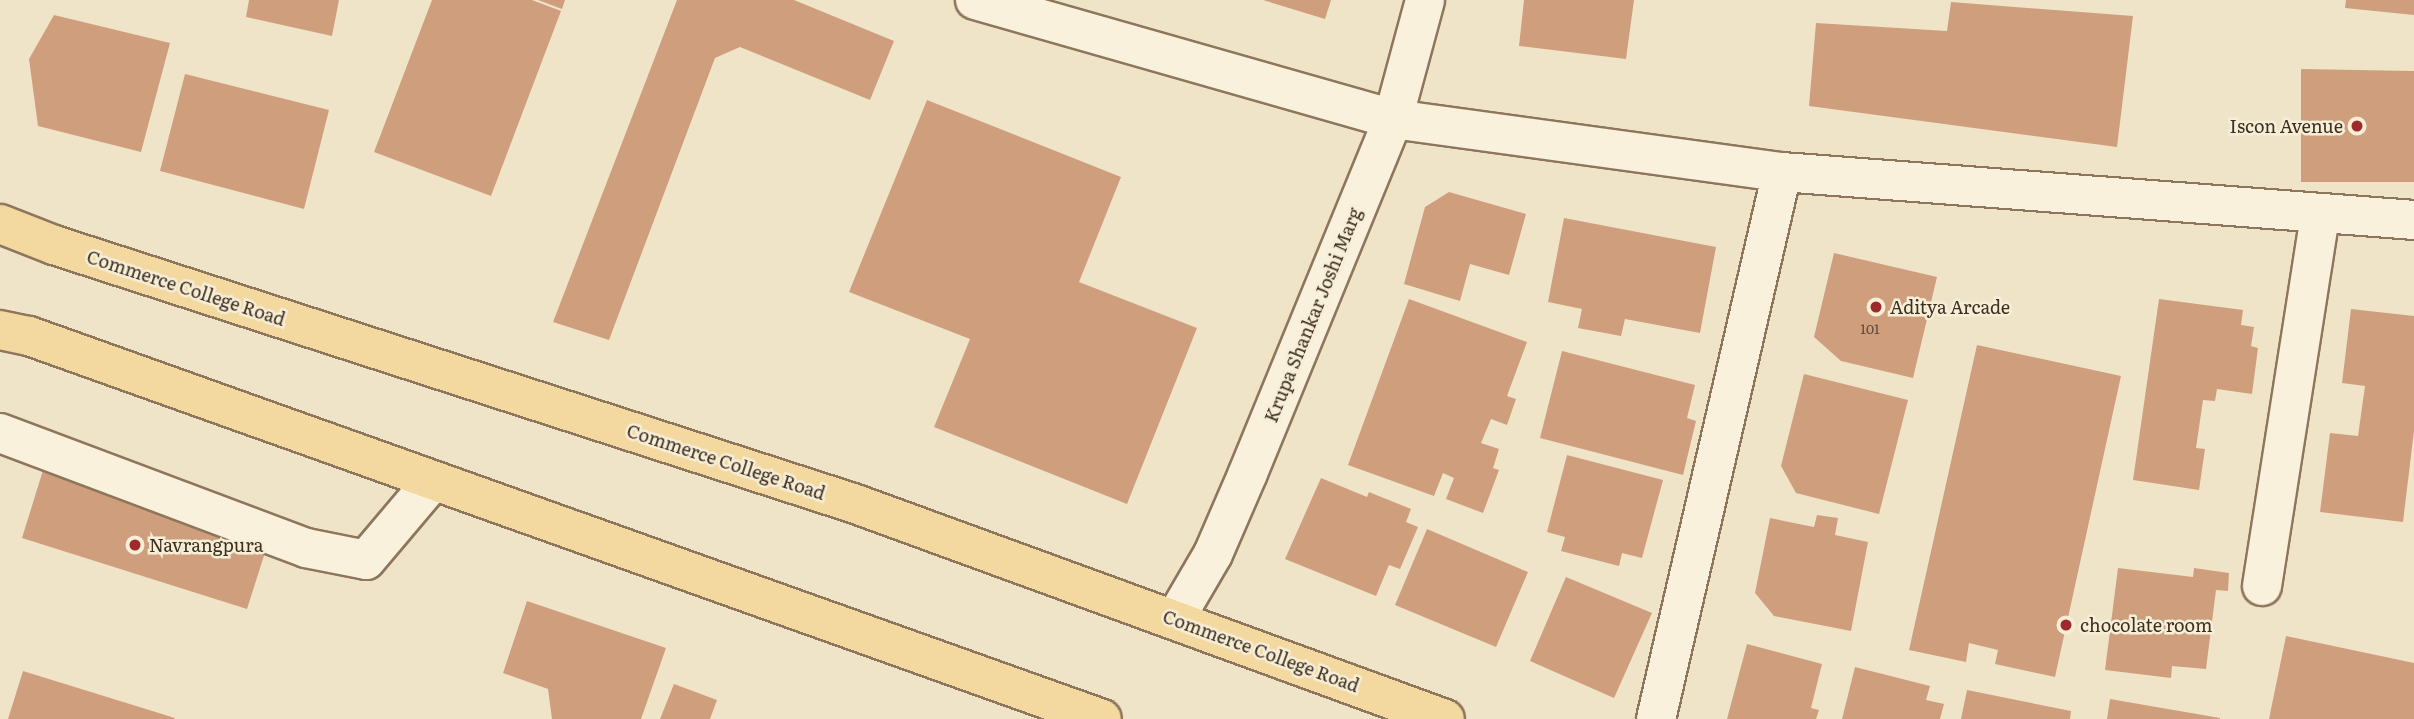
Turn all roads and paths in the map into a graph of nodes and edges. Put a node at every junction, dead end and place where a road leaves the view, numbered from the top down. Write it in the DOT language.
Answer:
graph roads {
  1 [pos="975,0"];
  2 [pos="1425,0"];
  3 [pos="1393,119"];
  4 [pos="1782,172"];
  5 [pos="2320,215"];
  6 [pos="2414,220"];
  7 [pos="0,224"];
  8 [pos="0,330"];
  9 [pos="0,433"];
  10 [pos="432,482"];
  11 [pos="2262,586"];
  12 [pos="1175,619"];
  13 [pos="1102,719"];
  14 [pos="1445,719"];
  15 [pos="1656,719"];
  1 -- 3 [label="street"];
  2 -- 3 [label="street, Krupa Shankar Joshi Marg"];
  3 -- 4 [label="street"];
  3 -- 12 [label="street, Krupa Shankar Joshi Marg"];
  4 -- 5 [label="street"];
  4 -- 15 [label="street"];
  5 -- 6 [label="street"];
  5 -- 11 [label="street"];
  7 -- 12 [label="main road, Commerce College Road"];
  8 -- 10 [label="main road"];
  9 -- 10 [label="street"];
  10 -- 13 [label="main road"];
  12 -- 14 [label="main road, Commerce College Road"];
}
